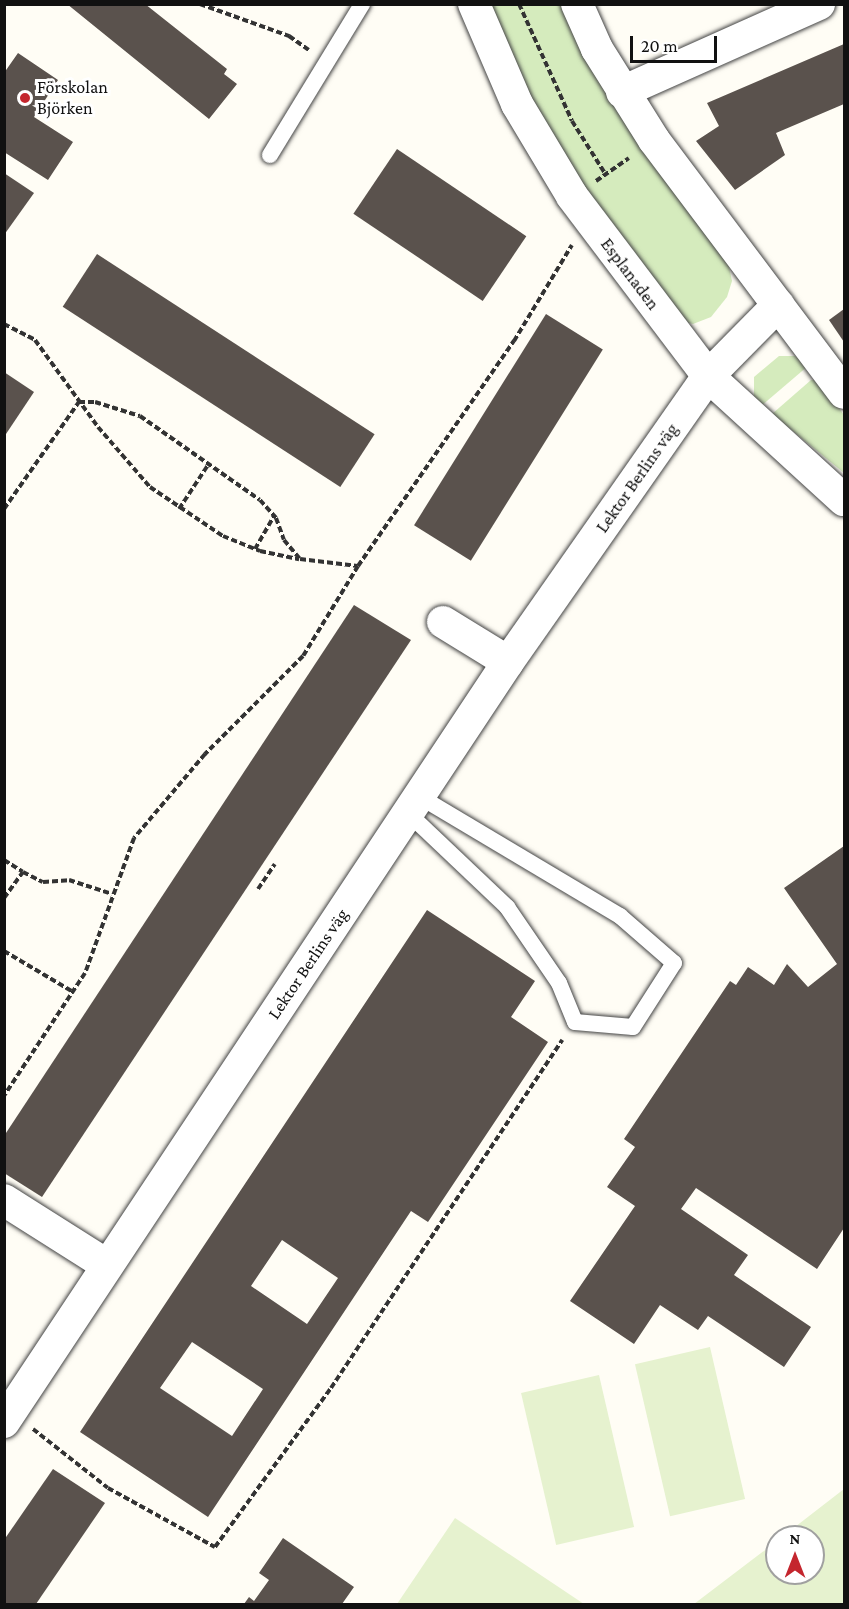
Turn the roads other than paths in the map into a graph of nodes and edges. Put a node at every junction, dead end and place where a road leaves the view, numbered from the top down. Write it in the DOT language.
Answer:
graph roads {
  1 [pos="362,4"];
  2 [pos="474,4"];
  3 [pos="577,4"];
  4 [pos="819,4"];
  5 [pos="622,92"];
  6 [pos="270,155"];
  7 [pos="778,305"];
  8 [pos="708,376"];
  9 [pos="844,393"];
  10 [pos="844,500"];
  11 [pos="443,622"];
  12 [pos="508,662"];
  13 [pos="414,805"];
  14 [pos="4,1200"];
  15 [pos="107,1265"];
  16 [pos="8,1417"];
  1 -- 6 [label="lane"];
  2 -- 8 [label="street, Esplanaden"];
  3 -- 5 [label="street"];
  4 -- 5 [label="street"];
  5 -- 7 [label="street"];
  7 -- 8 [label="street, Lektor Berlins väg"];
  7 -- 9 [label="street"];
  8 -- 10 [label="street, Esplanaden"];
  8 -- 12 [label="street, Lektor Berlins väg"];
  11 -- 12 [label="street"];
  12 -- 13 [label="street, Lektor Berlins väg"];
  13 -- 13 [label="lane"];
  13 -- 15 [label="street, Lektor Berlins väg"];
  14 -- 15 [label="street"];
  15 -- 16 [label="street, Lektor Berlins väg"];
}
